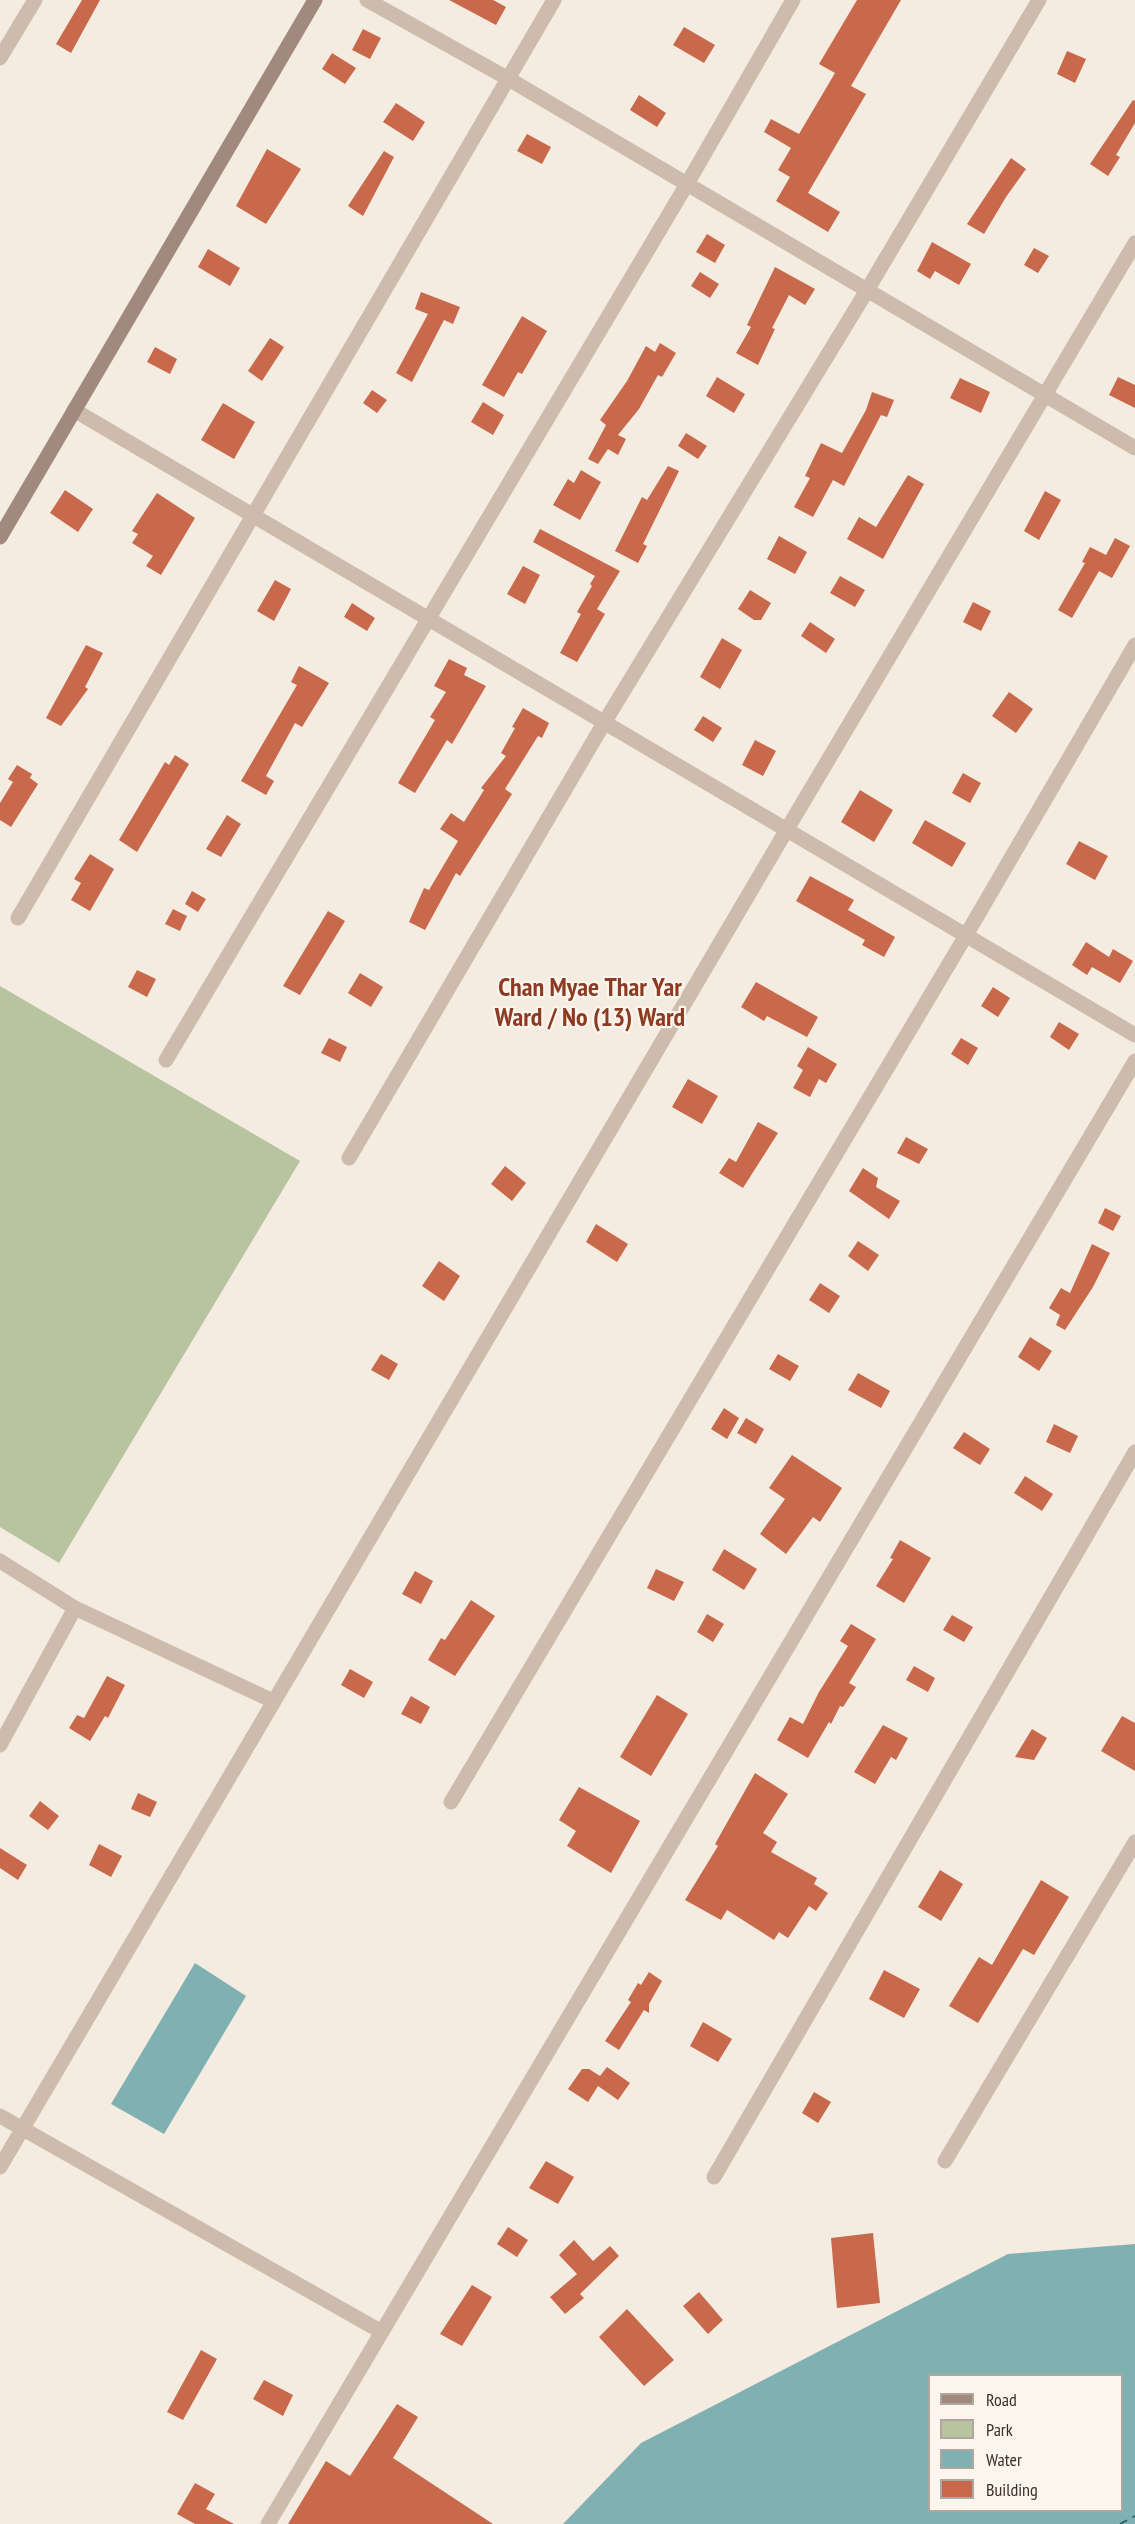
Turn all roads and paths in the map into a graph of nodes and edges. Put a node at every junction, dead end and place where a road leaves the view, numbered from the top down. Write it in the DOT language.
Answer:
graph roads {
  1 [pos="35,0"];
  2 [pos="315,0"];
  3 [pos="367,0"];
  4 [pos="554,0"];
  5 [pos="793,0"];
  6 [pos="1039,0"];
  7 [pos="0,58"];
  8 [pos="507,78"];
  9 [pos="687,184"];
  10 [pos="1135,243"];
  11 [pos="866,292"];
  12 [pos="1046,395"];
  13 [pos="74,410"];
  14 [pos="1135,448"];
  15 [pos="254,516"];
  16 [pos="0,537"];
  17 [pos="429,619"];
  18 [pos="1135,645"];
  19 [pos="604,723"];
  20 [pos="786,831"];
  21 [pos="18,918"];
  22 [pos="965,937"];
  23 [pos="1135,1035"];
  24 [pos="166,1060"];
  25 [pos="1135,1061"];
  26 [pos="349,1158"];
  27 [pos="1135,1452"];
  28 [pos="0,1561"];
  29 [pos="75,1608"];
  30 [pos="273,1701"];
  31 [pos="0,1745"];
  32 [pos="451,1802"];
  33 [pos="1135,1842"];
  34 [pos="0,2116"];
  35 [pos="22,2129"];
  36 [pos="945,2161"];
  37 [pos="0,2166"];
  38 [pos="714,2177"];
  39 [pos="382,2332"];
  40 [pos="268,2524"];
  1 -- 7 [label="street"];
  2 -- 13 [label="main road"];
  3 -- 8 [label="street"];
  4 -- 8 [label="street"];
  5 -- 9 [label="street"];
  6 -- 11 [label="street"];
  8 -- 9 [label="street"];
  8 -- 15 [label="street"];
  9 -- 11 [label="street"];
  9 -- 17 [label="street"];
  10 -- 12 [label="street"];
  11 -- 12 [label="street"];
  11 -- 19 [label="street"];
  12 -- 14 [label="street"];
  12 -- 20 [label="street"];
  13 -- 15 [label="street"];
  13 -- 16 [label="main road"];
  15 -- 17 [label="street"];
  15 -- 21 [label="street"];
  17 -- 19 [label="street"];
  17 -- 24 [label="street"];
  18 -- 22 [label="street"];
  19 -- 20 [label="street"];
  19 -- 26 [label="street"];
  20 -- 22 [label="street"];
  20 -- 30 [label="street"];
  22 -- 23 [label="street"];
  22 -- 32 [label="street"];
  25 -- 39 [label="street"];
  27 -- 38 [label="street"];
  28 -- 29 [label="street"];
  29 -- 30 [label="street"];
  29 -- 31 [label="street"];
  30 -- 35 [label="street"];
  33 -- 36 [label="street"];
  34 -- 35 [label="street"];
  35 -- 37 [label="street"];
  35 -- 39 [label="street"];
  39 -- 40 [label="street"];
}
